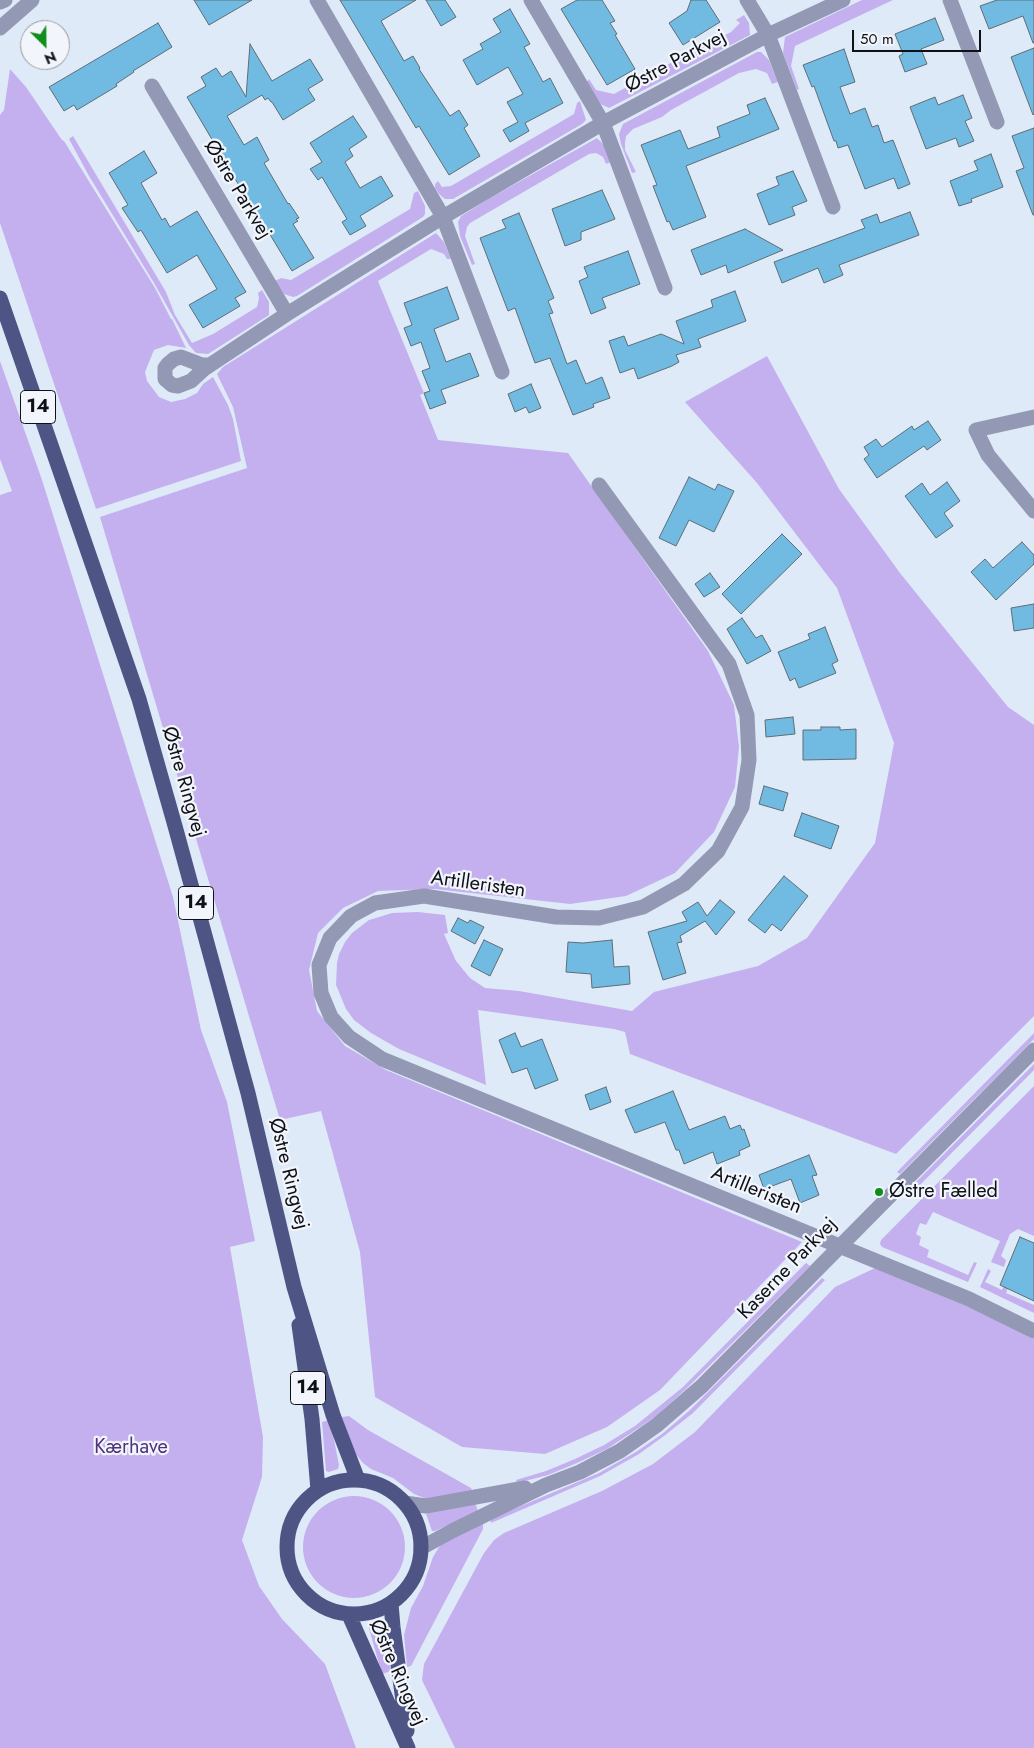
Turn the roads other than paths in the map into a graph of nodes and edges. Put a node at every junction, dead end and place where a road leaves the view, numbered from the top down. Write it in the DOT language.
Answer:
graph roads {
  1 [pos="6,0"];
  2 [pos="32,0"];
  3 [pos="317,0"];
  4 [pos="530,0"];
  5 [pos="747,0"];
  6 [pos="843,0"];
  7 [pos="950,0"];
  8 [pos="0,2"];
  9 [pos="0,28"];
  10 [pos="768,35"];
  11 [pos="152,86"];
  12 [pos="996,122"];
  13 [pos="603,123"];
  14 [pos="833,207"];
  15 [pos="443,216"];
  16 [pos="665,288"];
  17 [pos="0,298"];
  18 [pos="287,314"];
  19 [pos="210,366"];
  20 [pos="502,372"];
  21 [pos="1034,417"];
  22 [pos="599,485"];
  23 [pos="1034,511"];
  24 [pos="1034,1050"];
  25 [pos="838,1246"];
  26 [pos="294,1287"];
  27 [pos="1034,1331"];
  28 [pos="358,1480"];
  29 [pos="546,1485"];
  30 [pos="318,1490"];
  31 [pos="405,1504"];
  32 [pos="421,1548"];
  33 [pos="391,1604"];
  34 [pos="349,1614"];
  35 [pos="409,1748"];
  1 -- 8 [label="street"];
  2 -- 9 [label="street"];
  3 -- 15 [label="street"];
  4 -- 13 [label="street"];
  5 -- 10 [label="street"];
  6 -- 10 [label="street, Østre Parkvej"];
  7 -- 12 [label="street"];
  10 -- 13 [label="street, Østre Parkvej"];
  10 -- 14 [label="street"];
  11 -- 18 [label="street, Østre Parkvej"];
  13 -- 15 [label="street, Østre Parkvej"];
  13 -- 16 [label="street"];
  15 -- 18 [label="street, Østre Parkvej"];
  15 -- 20 [label="street"];
  17 -- 26 [label="main road, Østre Ringvej / 14"];
  18 -- 19 [label="street, Østre Parkvej"];
  21 -- 23 [label="street"];
  22 -- 25 [label="street, Artilleristen"];
  24 -- 25 [label="street, Kaserne Parkvej"];
  25 -- 27 [label="street, Artilleristen"];
  25 -- 29 [label="street, Kaserne Parkvej"];
  26 -- 28 [label="main road, Østre Ringvej / 14"];
  26 -- 30 [label="main road, Østre Ringvej / 14"];
  28 -- 30 [label="main road"];
  28 -- 31 [label="main road"];
  29 -- 31 [label="street, Kaserne Parkvej"];
  29 -- 32 [label="street, Kaserne Parkvej"];
  30 -- 34 [label="main road"];
  31 -- 32 [label="main road"];
  32 -- 33 [label="main road"];
  33 -- 34 [label="main road"];
  33 -- 35 [label="main road, Østre Ringvej"];
  34 -- 35 [label="main road, Østre Ringvej"];
}
